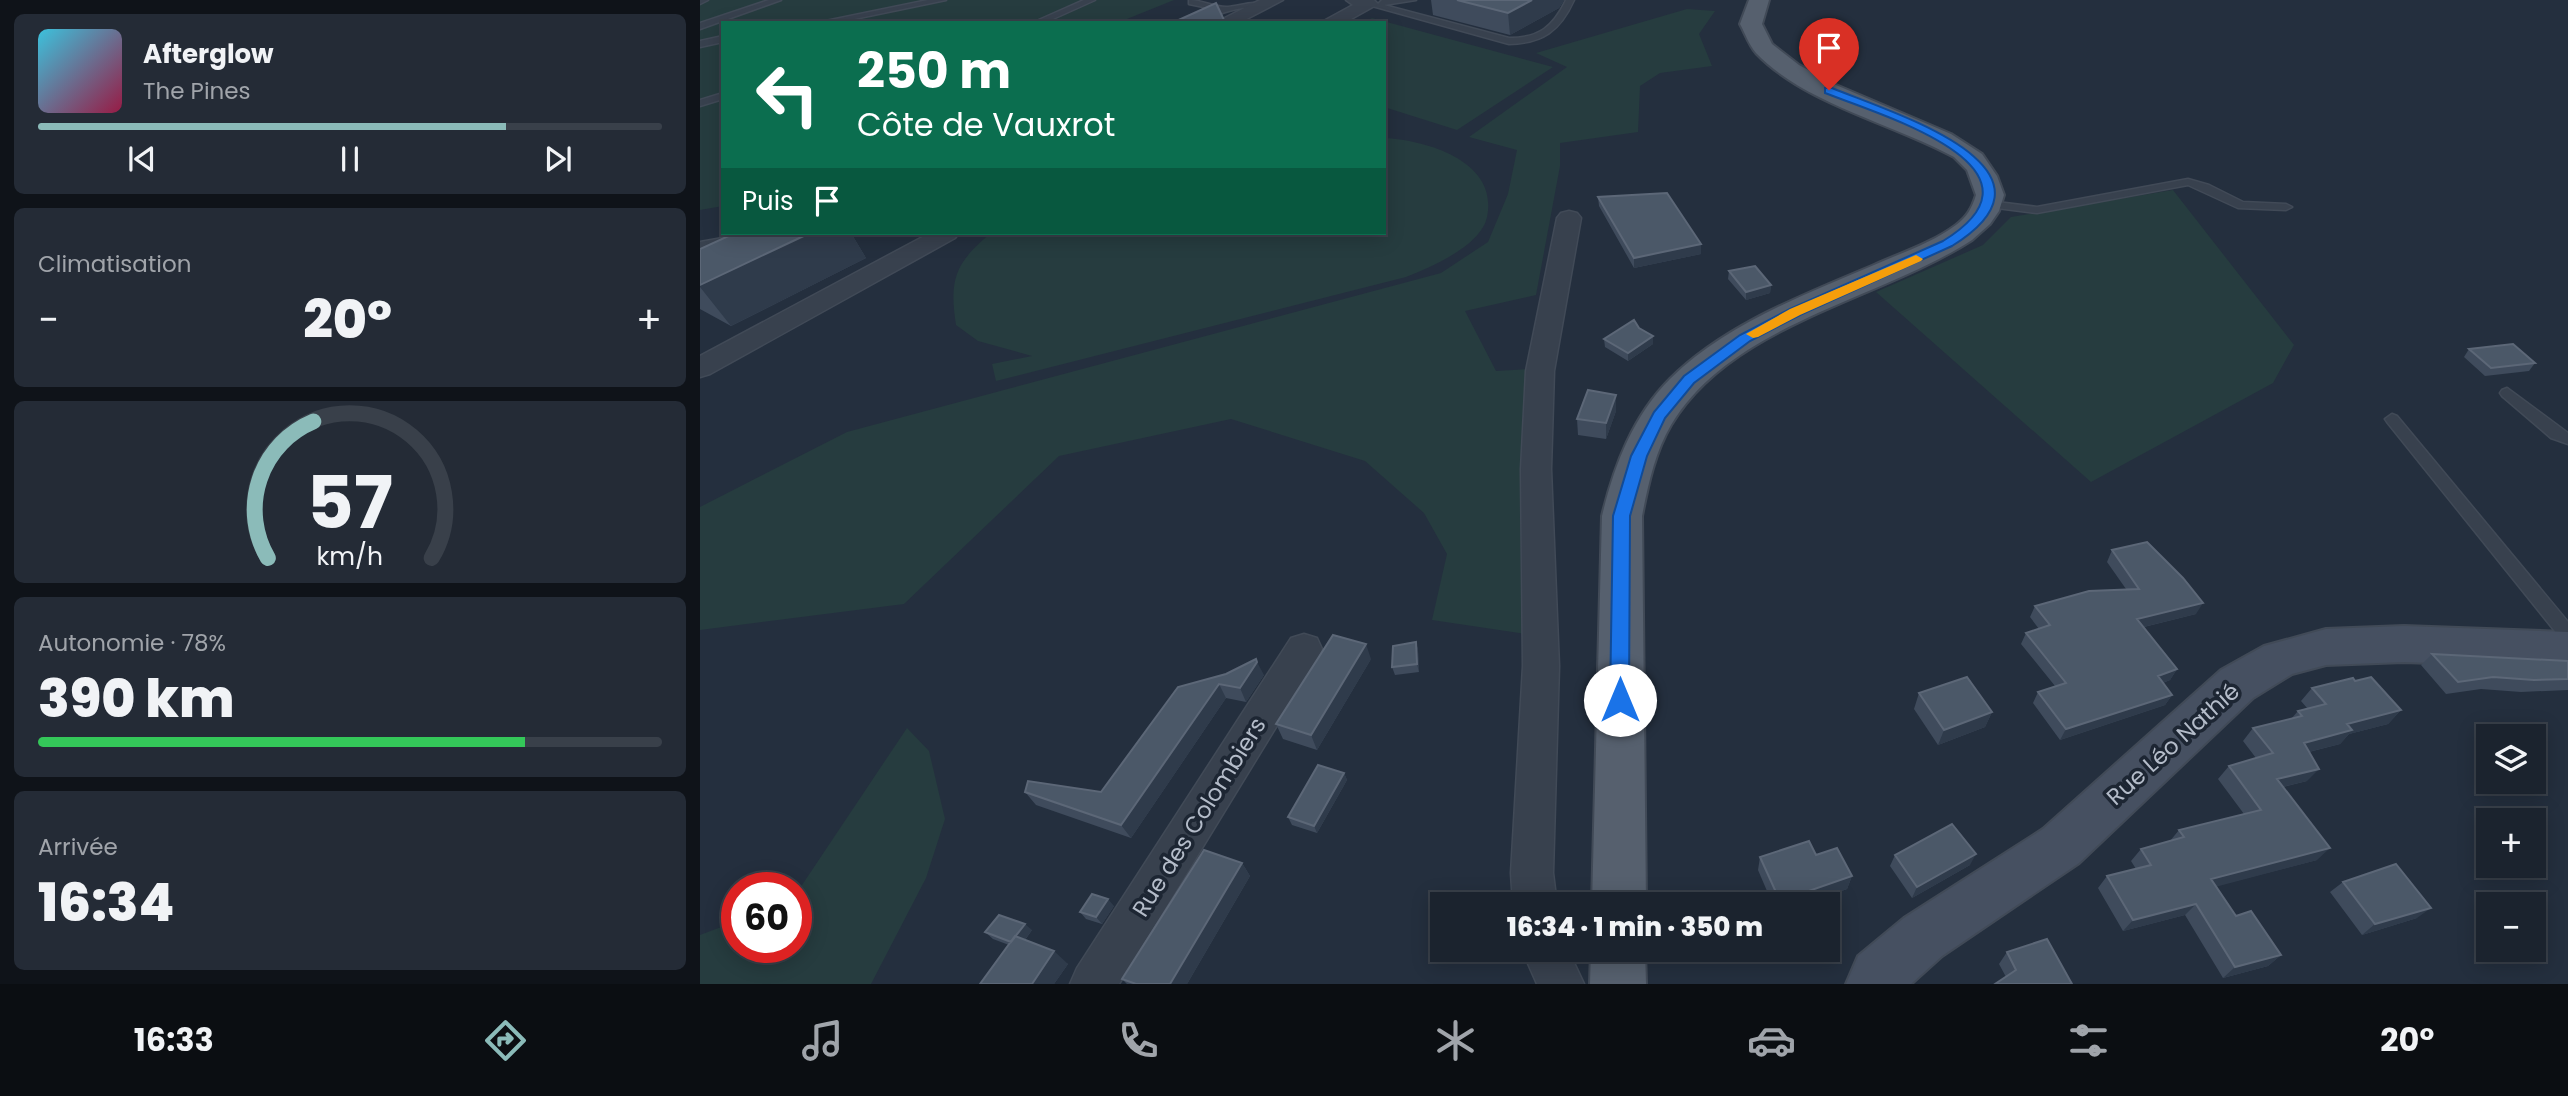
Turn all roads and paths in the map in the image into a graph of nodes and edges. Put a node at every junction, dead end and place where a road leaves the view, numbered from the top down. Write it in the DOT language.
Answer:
graph roads {
  1 [pos="777,0"];
  2 [pos="942,0"];
  3 [pos="1091,0"];
  4 [pos="1412,0"];
  5 [pos="1570,0"];
  6 [pos="1192,2"];
  7 [pos="1362,2"];
  8 [pos="1268,3"];
  9 [pos="1756,4"];
  10 [pos="1225,16"];
  11 [pos="831,21"];
  12 [pos="1041,21"];
  13 [pos="1197,21"];
  14 [pos="1332,21"];
  15 [pos="700,26"];
  16 [pos="721,39"];
  17 [pos="700,44"];
  18 [pos="721,97"];
  19 [pos="700,103"];
  20 [pos="1989,204"];
  21 [pos="2286,206"];
  22 [pos="1569,218"];
  23 [pos="943,235"];
  24 [pos="747,238"];
  25 [pos="700,246"];
  26 [pos="700,264"];
  27 [pos="700,368"];
  28 [pos="2507,393"];
  29 [pos="2392,419"];
  30 [pos="2568,439"];
  31 [pos="2568,635"];
  32 [pos="1304,649"];
  33 [pos="2568,650"];
  34 [pos="1534,892"];
  35 [pos="1619,892"];
  36 [pos="1550,962"];
  37 [pos="1618,962"];
  38 [pos="1093,984"];
  39 [pos="1561,984"];
  40 [pos="1618,984"];
  41 [pos="1874,984"];
  1 -- 15 [label="lane"];
  2 -- 11 [label="lane"];
  3 -- 12 [label="lane"];
  4 -- 7 [label="lane"];
  5 -- 7 [label="lane"];
  6 -- 10 [label="lane"];
  7 -- 14 [label="street"];
  8 -- 10 [label="street"];
  9 -- 20 [label="main road"];
  10 -- 13 [label="lane"];
  16 -- 17 [label="lane"];
  18 -- 19 [label="lane"];
  20 -- 21 [label="lane"];
  20 -- 35 [label="main road"];
  22 -- 34 [label="street"];
  23 -- 27 [label="street"];
  24 -- 25 [label="lane"];
  24 -- 26 [label="street"];
  28 -- 30 [label="lane"];
  29 -- 31 [label="lane"];
  32 -- 38 [label="street, Rue des Colombiers"];
  33 -- 41 [label="main road, Rue Léo Nathié"];
  36 -- 39 [label="street"];
  37 -- 40 [label="main road"];
}
